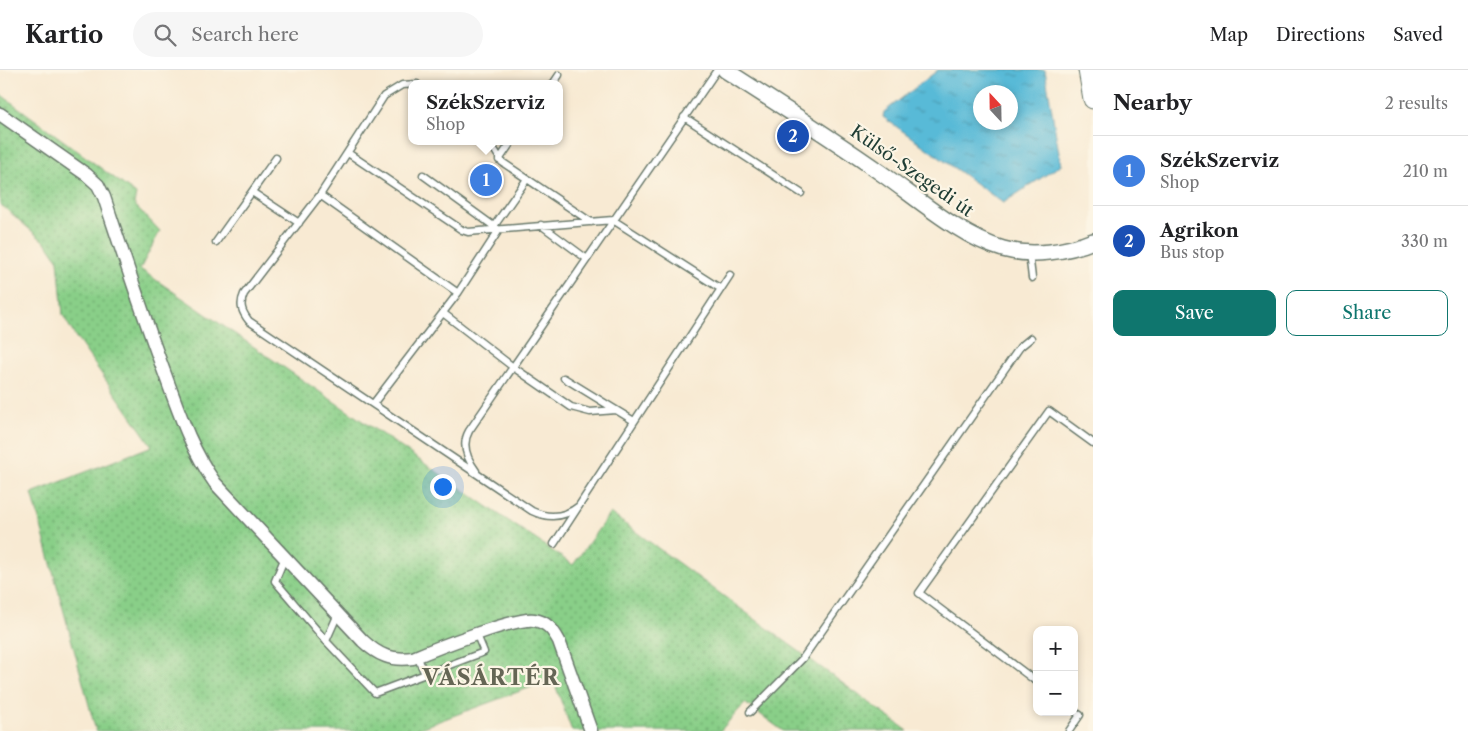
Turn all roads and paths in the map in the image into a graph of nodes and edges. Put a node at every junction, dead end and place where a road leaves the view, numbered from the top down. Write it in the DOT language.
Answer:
graph roads {
  1 [pos="717,70"];
  2 [pos="725,70"];
  3 [pos="1088,70"];
  4 [pos="559,75"];
  5 [pos="555,80"];
  6 [pos="408,84"];
  7 [pos="1093,99"];
  8 [pos="0,114"];
  9 [pos="684,117"];
  10 [pos="491,145"];
  11 [pos="509,145"];
  12 [pos="348,153"];
  13 [pos="276,158"];
  14 [pos="499,160"];
  15 [pos="424,175"];
  16 [pos="527,179"];
  17 [pos="252,192"];
  18 [pos="801,193"];
  19 [pos="320,195"];
  20 [pos="613,220"];
  21 [pos="591,222"];
  22 [pos="299,223"];
  23 [pos="541,226"];
  24 [pos="495,229"];
  25 [pos="1093,241"];
  26 [pos="216,242"];
  27 [pos="1029,253"];
  28 [pos="587,258"];
  29 [pos="730,275"];
  30 [pos="1032,278"];
  31 [pos="721,289"];
  32 [pos="458,293"];
  33 [pos="443,313"];
  34 [pos="1031,338"];
  35 [pos="513,367"];
  36 [pos="564,378"];
  37 [pos="373,404"];
  38 [pos="616,410"];
  39 [pos="634,421"];
  40 [pos="1093,443"];
  41 [pos="478,475"];
  42 [pos="579,506"];
  43 [pos="554,544"];
  44 [pos="285,557"];
  45 [pos="338,614"];
  46 [pos="477,635"];
  47 [pos="326,641"];
  48 [pos="417,656"];
  49 [pos="425,674"];
  50 [pos="1033,679"];
  51 [pos="750,712"];
  52 [pos="1078,714"];
  53 [pos="591,731"];
  54 [pos="1069,731"];
  1 -- 9 [label="lane"];
  2 -- 27 [label="street, Külső-Szegedi út"];
  3 -- 7 [label="main road"];
  4 -- 5 [label="lane"];
  6 -- 12 [label="lane"];
  8 -- 44 [label="street"];
  9 -- 18 [label="lane"];
  9 -- 20 [label="lane"];
  10 -- 14 [label="lane"];
  11 -- 14 [label="lane"];
  12 -- 19 [label="lane"];
  12 -- 24 [label="lane"];
  13 -- 17 [label="lane"];
  14 -- 16 [label="lane"];
  15 -- 24 [label="lane"];
  16 -- 21 [label="lane"];
  16 -- 24 [label="lane"];
  17 -- 22 [label="lane"];
  17 -- 26 [label="lane"];
  19 -- 22 [label="lane"];
  19 -- 32 [label="lane"];
  20 -- 21 [label="lane"];
  20 -- 28 [label="lane"];
  20 -- 31 [label="lane"];
  21 -- 23 [label="lane"];
  22 -- 37 [label="lane"];
  23 -- 24 [label="lane"];
  23 -- 28 [label="lane"];
  24 -- 32 [label="lane"];
  25 -- 27 [label="street, Külső-Szegedi út"];
  27 -- 30 [label="lane"];
  28 -- 35 [label="lane"];
  29 -- 31 [label="lane"];
  31 -- 39 [label="lane"];
  32 -- 33 [label="lane"];
  33 -- 35 [label="lane"];
  33 -- 37 [label="lane"];
  34 -- 51 [label="lane"];
  35 -- 38 [label="lane"];
  35 -- 41 [label="lane"];
  36 -- 38 [label="lane"];
  37 -- 41 [label="lane"];
  38 -- 39 [label="lane"];
  39 -- 42 [label="lane"];
  40 -- 50 [label="lane"];
  41 -- 42 [label="lane"];
  42 -- 43 [label="lane"];
  44 -- 45 [label="street"];
  44 -- 47 [label="lane"];
  45 -- 47 [label="lane"];
  45 -- 48 [label="street"];
  46 -- 48 [label="street"];
  46 -- 49 [label="lane"];
  46 -- 53 [label="street"];
  47 -- 49 [label="lane"];
  48 -- 49 [label="lane"];
  52 -- 54 [label="lane"];
}
